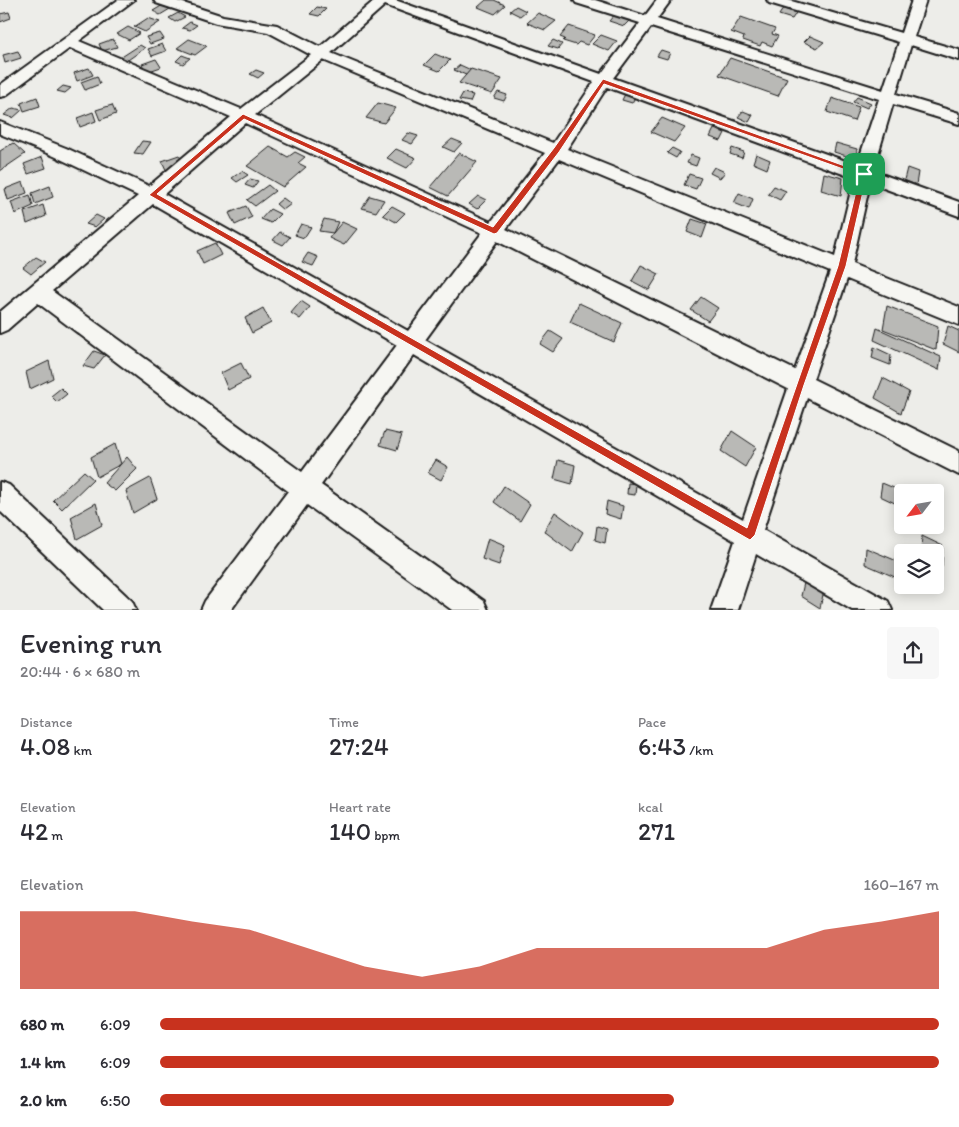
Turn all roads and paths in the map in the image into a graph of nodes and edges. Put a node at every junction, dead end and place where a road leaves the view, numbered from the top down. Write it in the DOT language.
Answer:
graph roads {
  1 [pos="127,0"];
  2 [pos="161,0"];
  3 [pos="382,0"];
  4 [pos="581,0"];
  5 [pos="664,0"];
  6 [pos="774,0"];
  7 [pos="919,0"];
  8 [pos="648,20"];
  9 [pos="906,40"];
  10 [pos="69,42"];
  11 [pos="321,54"];
  12 [pos="959,55"];
  13 [pos="603,81"];
  14 [pos="0,92"];
  15 [pos="888,96"];
  16 [pos="243,116"];
  17 [pos="959,119"];
  18 [pos="0,128"];
  19 [pos="556,150"];
  20 [pos="864,174"];
  21 [pos="152,195"];
  22 [pos="959,209"];
  23 [pos="494,231"];
  24 [pos="842,266"];
  25 [pos="38,292"];
  26 [pos="959,316"];
  27 [pos="0,324"];
  28 [pos="411,343"];
  29 [pos="800,385"];
  30 [pos="959,463"];
  31 [pos="304,488"];
  32 [pos="0,494"];
  33 [pos="750,535"];
  34 [pos="123,610"];
  35 [pos="214,610"];
  36 [pos="475,610"];
  37 [pos="724,610"];
  38 [pos="879,610"];
  1 -- 10 [label="street"];
  2 -- 11 [label="street"];
  3 -- 11 [label="street"];
  3 -- 13 [label="street"];
  4 -- 8 [label="street"];
  5 -- 8 [label="street"];
  6 -- 9 [label="street"];
  7 -- 9 [label="street"];
  8 -- 13 [label="street"];
  8 -- 15 [label="street"];
  9 -- 12 [label="street"];
  9 -- 15 [label="street"];
  10 -- 14 [label="street"];
  10 -- 16 [label="street"];
  11 -- 16 [label="street"];
  11 -- 19 [label="street"];
  13 -- 19 [label="street"];
  13 -- 20 [label="street"];
  15 -- 17 [label="street"];
  15 -- 20 [label="street"];
  16 -- 21 [label="street"];
  16 -- 23 [label="street"];
  18 -- 21 [label="street"];
  19 -- 23 [label="street"];
  19 -- 24 [label="street"];
  20 -- 22 [label="street"];
  20 -- 24 [label="street"];
  21 -- 25 [label="street"];
  21 -- 28 [label="street"];
  23 -- 28 [label="street"];
  23 -- 29 [label="street"];
  24 -- 26 [label="street"];
  24 -- 29 [label="street"];
  25 -- 27 [label="street"];
  25 -- 31 [label="street"];
  28 -- 31 [label="street"];
  28 -- 33 [label="street"];
  29 -- 30 [label="street"];
  29 -- 33 [label="street"];
  31 -- 35 [label="street"];
  31 -- 36 [label="street"];
  32 -- 34 [label="street"];
  33 -- 37 [label="street"];
  33 -- 38 [label="street"];
}
